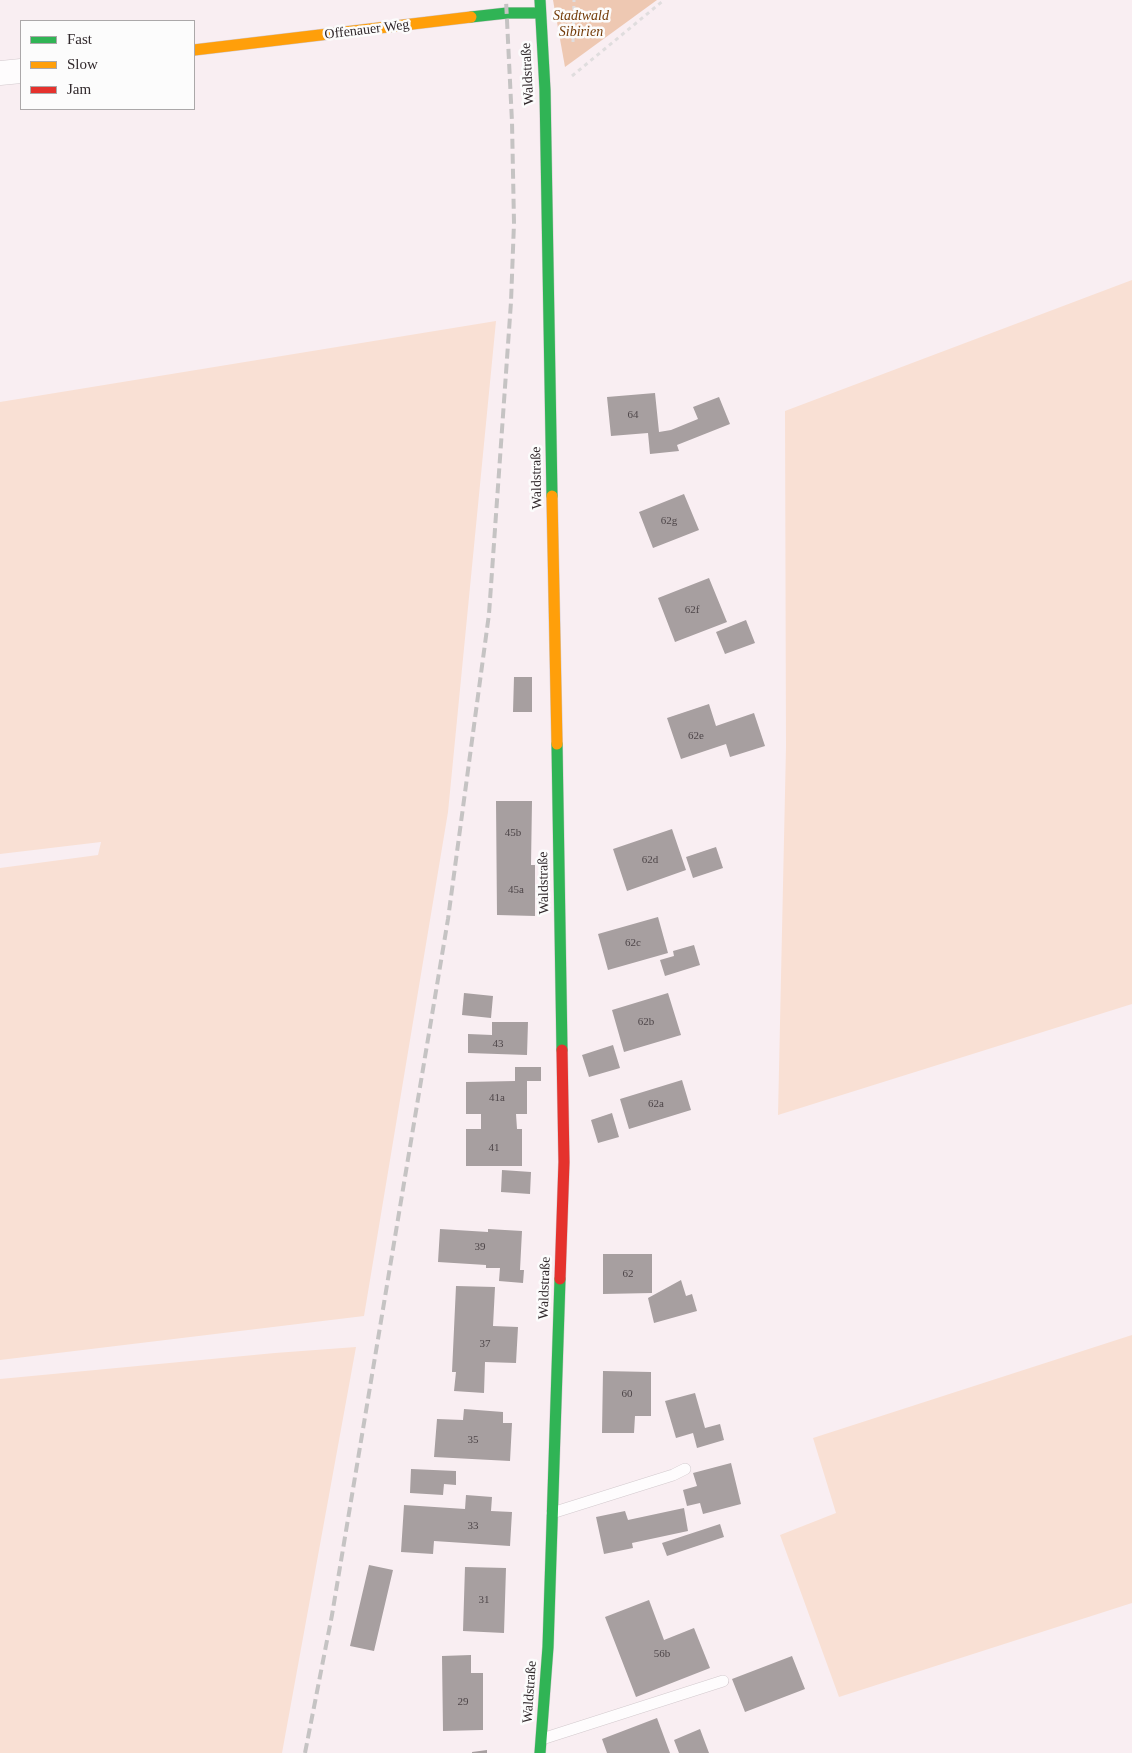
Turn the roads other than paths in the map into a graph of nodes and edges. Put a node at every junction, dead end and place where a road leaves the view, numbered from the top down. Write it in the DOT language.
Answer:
graph roads {
  1 [pos="540,0"];
  2 [pos="540,13"];
  3 [pos="195,50"];
  4 [pos="20,71"];
  5 [pos="0,73"];
  6 [pos="685,1468"];
  7 [pos="552,1513"];
  8 [pos="723,1680"];
  9 [pos="542,1739"];
  10 [pos="540,1753"];
  1 -- 2 [label="street, Waldstraße"];
  2 -- 3 [label="street, Offenauer Weg"];
  2 -- 7 [label="street, Waldstraße"];
  4 -- 5 [label="street"];
  6 -- 7 [label="lane"];
  7 -- 9 [label="street, Waldstraße"];
  8 -- 9 [label="lane"];
  9 -- 10 [label="street, Waldstraße"];
}
